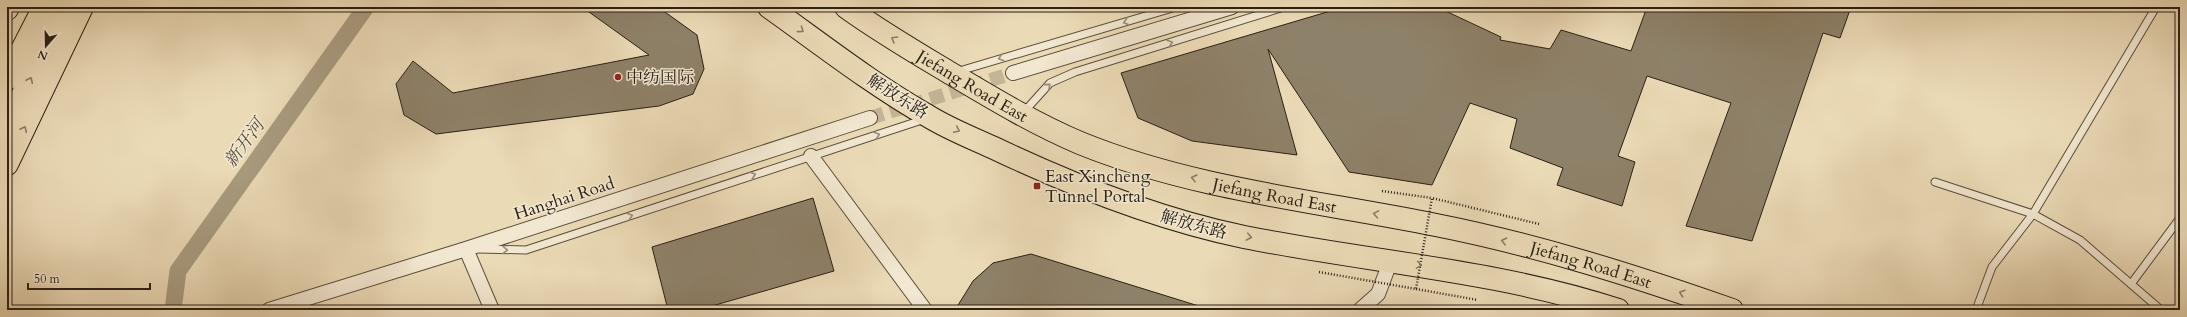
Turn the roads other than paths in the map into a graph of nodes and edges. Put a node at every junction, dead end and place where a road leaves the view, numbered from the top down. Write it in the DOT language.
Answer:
graph roads {
  1 [pos="44,7"];
  2 [pos="64,7"];
  3 [pos="82,7"];
  4 [pos="769,7"];
  5 [pos="846,7"];
  6 [pos="1176,7"];
  7 [pos="1232,7"];
  8 [pos="1284,7"];
  9 [pos="2156,7"];
  10 [pos="1013,73"];
  11 [pos="952,74"];
  12 [pos="7,79"];
  13 [pos="1021,114"];
  14 [pos="930,117"];
  15 [pos="870,118"];
  16 [pos="7,128"];
  17 [pos="811,156"];
  18 [pos="7,164"];
  19 [pos="1935,182"];
  20 [pos="2033,214"];
  21 [pos="2180,218"];
  22 [pos="466,249"];
  23 [pos="1391,260"];
  24 [pos="2131,284"];
  25 [pos="269,310"];
  26 [pos="492,310"];
  27 [pos="924,310"];
  28 [pos="1360,310"];
  29 [pos="1618,310"];
  30 [pos="1732,310"];
  31 [pos="1976,310"];
  32 [pos="2161,310"];
  1 -- 12 [label="main road"];
  16 -- 2 [label="main road, one-way"];
  18 -- 3 [label="main road, one-way"];
  4 -- 14 [label="main road, 解放东路, one-way"];
  11 -- 5 [label="main road, Jiefang Road East, one-way"];
  6 -- 11 [label="lane, one-way"];
  7 -- 10 [label="street"];
  13 -- 8 [label="lane, one-way"];
  9 -- 20 [label="lane"];
  11 -- 13 [label="main road, Jiefang Road East"];
  30 -- 13 [label="main road, Jiefang Road East, one-way"];
  17 -- 14 [label="lane, one-way"];
  14 -- 23 [label="main road, 解放东路, one-way"];
  15 -- 22 [label="street, Hanghai Road"];
  22 -- 17 [label="lane, one-way"];
  17 -- 27 [label="street"];
  19 -- 20 [label="lane"];
  20 -- 24 [label="lane"];
  20 -- 31 [label="lane"];
  21 -- 24 [label="lane"];
  22 -- 25 [label="street, Hanghai Road"];
  22 -- 26 [label="street"];
  23 -- 28 [label="street"];
  23 -- 29 [label="main road, 解放东路, one-way"];
  24 -- 32 [label="lane"];
}
